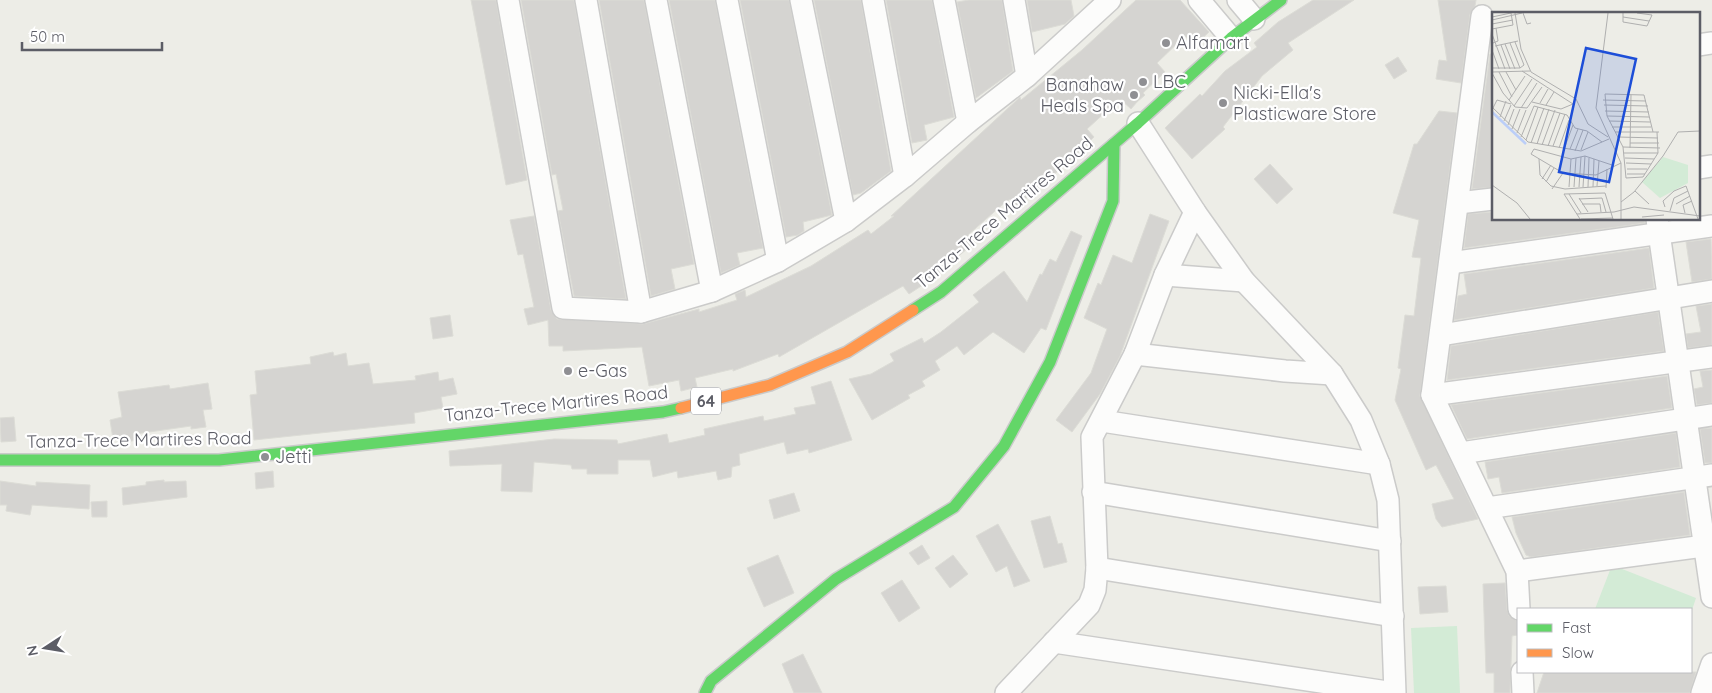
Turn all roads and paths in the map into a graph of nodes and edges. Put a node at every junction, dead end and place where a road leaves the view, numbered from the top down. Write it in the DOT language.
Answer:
graph roads {
  1 [pos="508,0"];
  2 [pos="586,0"];
  3 [pos="656,0"];
  4 [pos="726,0"];
  5 [pos="801,0"];
  6 [pos="873,0"];
  7 [pos="944,0"];
  8 [pos="1014,0"];
  9 [pos="1085,0"];
  10 [pos="1110,0"];
  11 [pos="1199,0"];
  12 [pos="1238,0"];
  13 [pos="1281,0"];
  14 [pos="1484,14"];
  15 [pos="1254,19"];
  16 [pos="1088,21"];
  17 [pos="1231,38"];
  18 [pos="1027,76"];
  19 [pos="968,122"];
  20 [pos="1138,123"];
  21 [pos="1114,144"];
  22 [pos="905,176"];
  23 [pos="1492,199"];
  24 [pos="1458,203"];
  25 [pos="1195,212"];
  26 [pos="846,221"];
  27 [pos="1658,226"];
  28 [pos="1712,226"];
  29 [pos="778,261"];
  30 [pos="1450,264"];
  31 [pos="1165,275"];
  32 [pos="1244,280"];
  33 [pos="712,291"];
  34 [pos="1712,291"];
  35 [pos="1669,299"];
  36 [pos="641,312"];
  37 [pos="1441,335"];
  38 [pos="1135,354"];
  39 [pos="1712,357"];
  40 [pos="1678,362"];
  41 [pos="1332,374"];
  42 [pos="1432,395"];
  43 [pos="1712,415"];
  44 [pos="1686,418"];
  45 [pos="1102,420"];
  46 [pos="1461,453"];
  47 [pos="0,460"];
  48 [pos="1379,464"];
  49 [pos="1703,476"];
  50 [pos="1094,492"];
  51 [pos="1487,508"];
  52 [pos="1390,541"];
  53 [pos="1708,546"];
  54 [pos="1097,568"];
  55 [pos="1517,571"];
  56 [pos="1712,597"];
  57 [pos="1519,608"];
  58 [pos="1393,616"];
  59 [pos="1054,642"];
  60 [pos="1712,664"];
  61 [pos="1522,673"];
  62 [pos="705,693"];
  63 [pos="1006,693"];
  64 [pos="1394,693"];
  65 [pos="1523,693"];
  66 [pos="1702,693"];
  1 -- 36 [label="street"];
  2 -- 36 [label="street"];
  3 -- 33 [label="street"];
  4 -- 29 [label="street"];
  5 -- 26 [label="street"];
  6 -- 22 [label="street"];
  7 -- 19 [label="street"];
  8 -- 18 [label="street"];
  9 -- 16 [label="street"];
  10 -- 16 [label="street"];
  11 -- 17 [label="street"];
  12 -- 15 [label="street"];
  13 -- 15 [label="main road, Tanza-Trece Martires Road / 64"];
  14 -- 24 [label="street"];
  15 -- 17 [label="main road, Tanza-Trece Martires Road / 64"];
  16 -- 18 [label="street"];
  17 -- 20 [label="main road, Tanza-Trece Martires Road / 64"];
  18 -- 19 [label="street"];
  19 -- 22 [label="street"];
  20 -- 21 [label="main road, Tanza-Trece Martires Road / 64"];
  20 -- 25 [label="street"];
  21 -- 47 [label="main road, Tanza-Trece Martires Road / 64"];
  21 -- 62 [label="main road"];
  22 -- 26 [label="street"];
  23 -- 24 [label="street"];
  24 -- 30 [label="street"];
  25 -- 31 [label="street"];
  25 -- 32 [label="street"];
  26 -- 29 [label="street"];
  27 -- 28 [label="street"];
  27 -- 30 [label="street"];
  27 -- 35 [label="street"];
  29 -- 33 [label="street"];
  30 -- 37 [label="street"];
  31 -- 32 [label="street"];
  31 -- 38 [label="street"];
  32 -- 41 [label="street"];
  33 -- 36 [label="street"];
  34 -- 35 [label="street"];
  35 -- 37 [label="street"];
  35 -- 40 [label="street"];
  37 -- 42 [label="street"];
  38 -- 41 [label="street"];
  38 -- 45 [label="street"];
  39 -- 40 [label="street"];
  40 -- 42 [label="street"];
  40 -- 44 [label="street"];
  41 -- 48 [label="street"];
  42 -- 46 [label="street"];
  43 -- 44 [label="street"];
  44 -- 46 [label="street"];
  44 -- 49 [label="street"];
  45 -- 48 [label="street"];
  45 -- 50 [label="street"];
  46 -- 51 [label="street"];
  48 -- 52 [label="street"];
  49 -- 51 [label="street"];
  49 -- 53 [label="street"];
  50 -- 52 [label="street"];
  50 -- 54 [label="street"];
  51 -- 55 [label="street"];
  52 -- 58 [label="street"];
  53 -- 55 [label="street"];
  53 -- 56 [label="street"];
  54 -- 58 [label="street"];
  54 -- 59 [label="street"];
  55 -- 57 [label="street"];
  58 -- 64 [label="street"];
  59 -- 63 [label="street"];
  59 -- 64 [label="street"];
  60 -- 66 [label="street"];
  61 -- 65 [label="street"];
}
